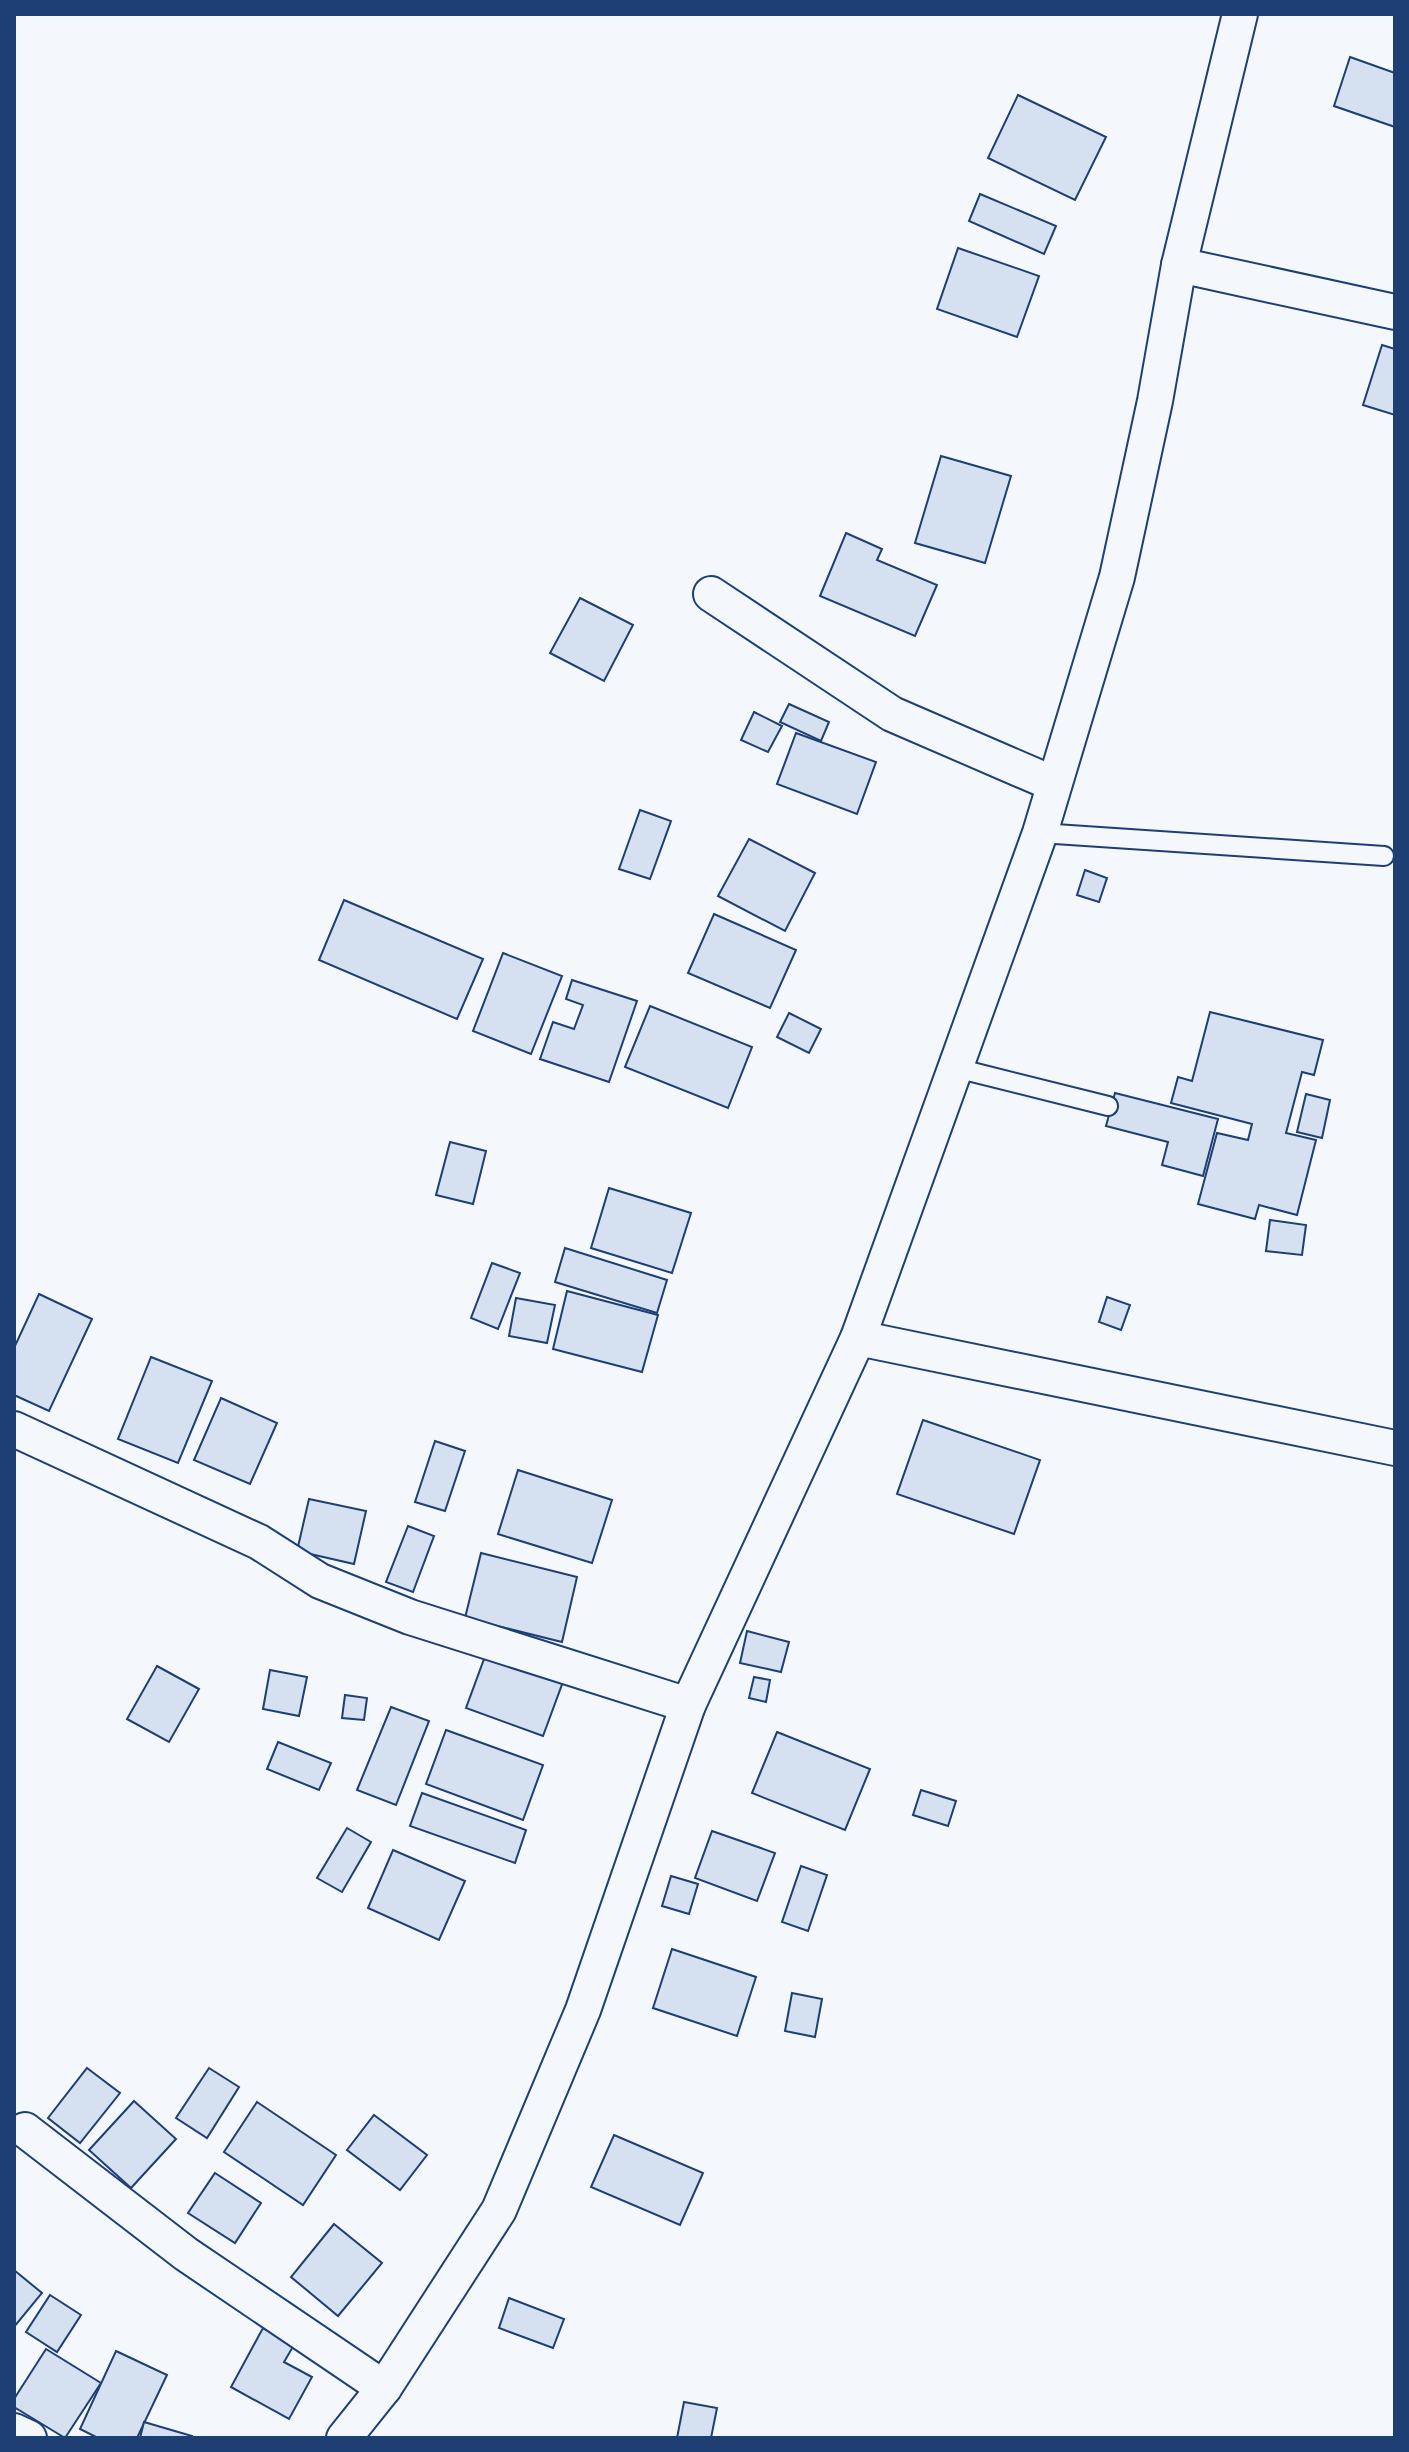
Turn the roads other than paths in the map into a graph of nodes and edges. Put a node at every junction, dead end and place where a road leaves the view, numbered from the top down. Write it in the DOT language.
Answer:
graph roads {
  1 [pos="1240,14"];
  2 [pos="1179,265"];
  3 [pos="1395,312"];
  4 [pos="711,594"];
  5 [pos="1054,784"];
  6 [pos="1040,833"];
  7 [pos="1384,856"];
  8 [pos="956,1068"];
  9 [pos="1108,1106"];
  10 [pos="858,1338"];
  11 [pos="14,1429"];
  12 [pos="1395,1448"];
  13 [pos="688,1705"];
  14 [pos="25,2130"];
  15 [pos="384,2388"];
  16 [pos="14,2431"];
  17 [pos="29,2438"];
  18 [pos="344,2438"];
  1 -- 2 [label="street"];
  2 -- 3 [label="street"];
  2 -- 5 [label="street"];
  4 -- 5 [label="street"];
  5 -- 6 [label="street"];
  6 -- 7 [label="lane"];
  6 -- 8 [label="street"];
  8 -- 9 [label="lane"];
  8 -- 10 [label="street"];
  10 -- 12 [label="street"];
  10 -- 13 [label="street"];
  11 -- 13 [label="street"];
  13 -- 15 [label="street"];
  14 -- 15 [label="street"];
  15 -- 18 [label="street"];
  16 -- 17 [label="street"];
}
